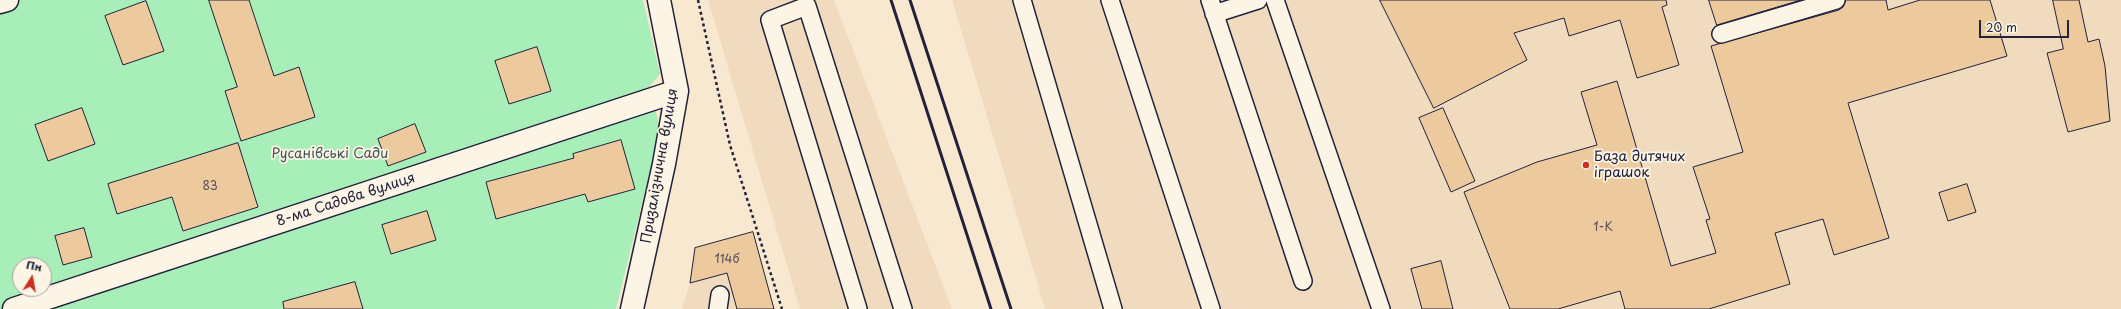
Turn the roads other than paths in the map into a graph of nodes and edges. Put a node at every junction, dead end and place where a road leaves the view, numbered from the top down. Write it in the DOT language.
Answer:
graph roads {
  1 [pos="7,0"];
  2 [pos="659,0"];
  3 [pos="1022,0"];
  4 [pos="1110,0"];
  5 [pos="1258,0"];
  6 [pos="1275,0"];
  7 [pos="1836,0"];
  8 [pos="0,2"];
  9 [pos="1212,7"];
  10 [pos="1721,34"];
  11 [pos="677,90"];
  12 [pos="1303,281"];
  13 [pos="14,309"];
  14 [pos="632,309"];
  15 [pos="858,309"];
  16 [pos="903,309"];
  17 [pos="1113,309"];
  18 [pos="1211,309"];
  19 [pos="1381,309"];
  1 -- 8 [label="street"];
  2 -- 11 [label="street, Призалізнична вулиця"];
  3 -- 17 [label="lane"];
  4 -- 18 [label="lane"];
  5 -- 9 [label="lane"];
  6 -- 19 [label="lane"];
  7 -- 10 [label="lane"];
  9 -- 12 [label="lane"];
  11 -- 13 [label="street, 8-ма Садова вулиця"];
  11 -- 14 [label="street, Призалізнична вулиця"];
  15 -- 16 [label="lane"];
}
